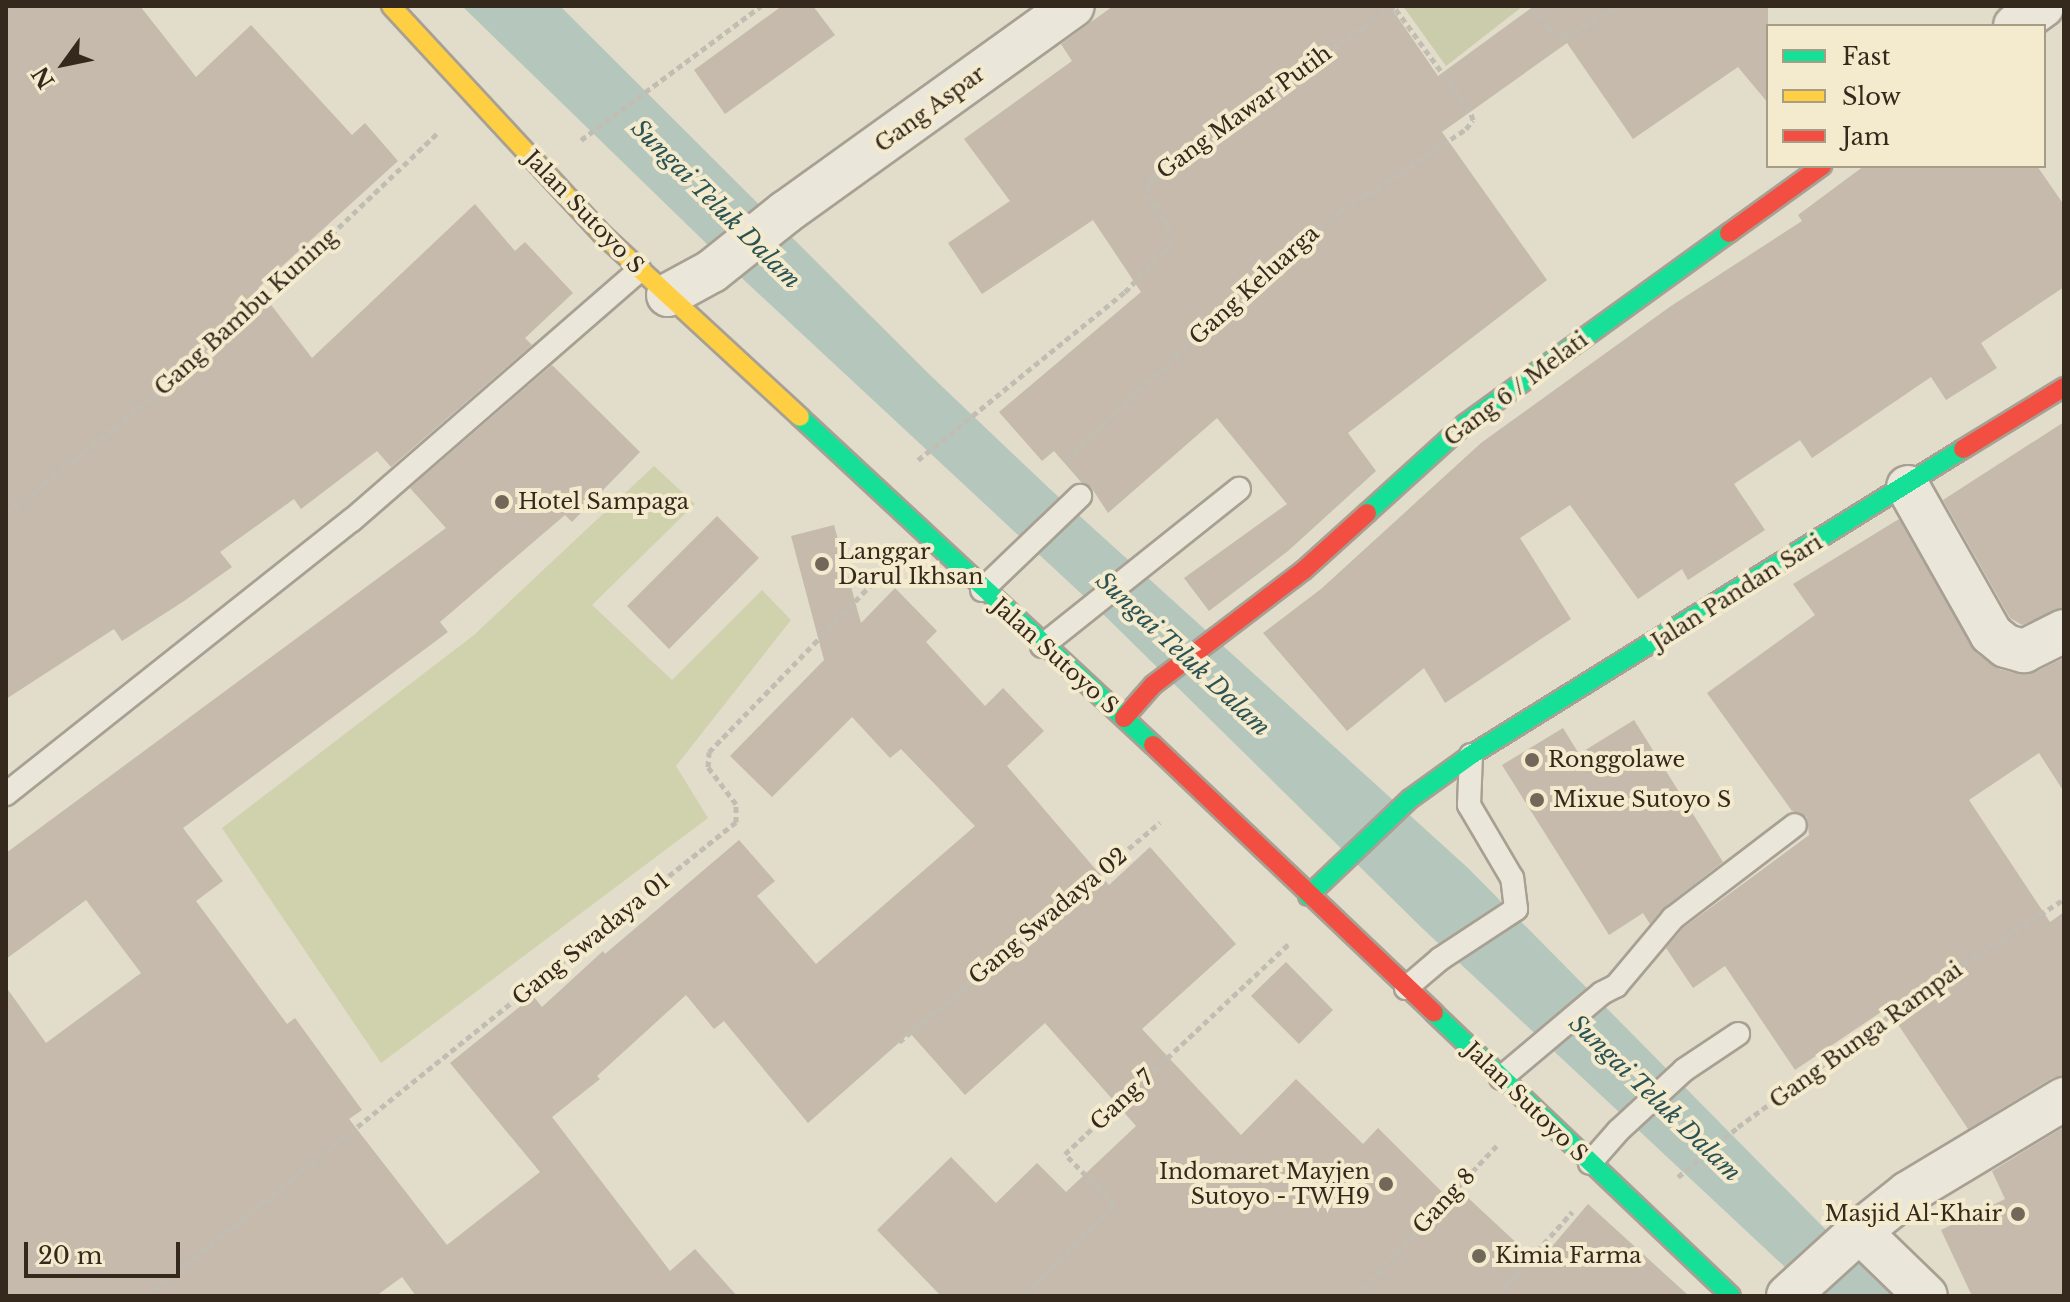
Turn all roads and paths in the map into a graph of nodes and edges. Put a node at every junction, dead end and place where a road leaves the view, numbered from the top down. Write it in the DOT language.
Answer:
graph roads {
  1 [pos="391,6"];
  2 [pos="761,6"];
  3 [pos="1073,6"];
  4 [pos="1533,6"];
  5 [pos="1617,6"];
  6 [pos="2043,6"];
  7 [pos="1391,7"];
  8 [pos="2018,24"];
  9 [pos="474,99"];
  10 [pos="582,139"];
  11 [pos="1819,168"];
  12 [pos="654,282"];
  13 [pos="2064,387"];
  14 [pos="922,457"];
  15 [pos="1064,462"];
  16 [pos="1908,487"];
  17 [pos="1239,489"];
  18 [pos="1080,496"];
  19 [pos="6,514"];
  20 [pos="921,533"];
  21 [pos="982,590"];
  22 [pos="2064,631"];
  23 [pos="1042,646"];
  24 [pos="1124,718"];
  25 [pos="1471,755"];
  26 [pos="1197,790"];
  27 [pos="6,794"];
  28 [pos="1795,825"];
  29 [pos="1308,896"];
  30 [pos="2064,899"];
  31 [pos="1324,911"];
  32 [pos="1406,988"];
  33 [pos="1738,1034"];
  34 [pos="899,1042"];
  35 [pos="1501,1078"];
  36 [pos="2064,1099"];
  37 [pos="1532,1107"];
  38 [pos="1597,1169"];
  39 [pos="1674,1181"];
  40 [pos="1856,1233"];
  41 [pos="1791,1294"];
  42 [pos="147,1296"];
  43 [pos="1024,1296"];
  44 [pos="1356,1296"];
  45 [pos="1497,1296"];
  46 [pos="1731,1296"];
  47 [pos="1926,1296"];
  1 -- 9 [label="main road, Jalan Sutoyo S"];
  2 -- 10 [label="path"];
  3 -- 12 [label="street, Gang Aspar"];
  4 -- 5 [label="path"];
  6 -- 8 [label="street"];
  7 -- 14 [label="path, Gang Mawar Putih"];
  7 -- 15 [label="path, Gang Keluarga"];
  9 -- 12 [label="main road, Jalan Sutoyo S"];
  9 -- 19 [label="path, Gang Bambu Kuning"];
  11 -- 24 [label="main road, Gang 6 / Melati"];
  12 -- 20 [label="main road, Jalan Sutoyo S"];
  12 -- 27 [label="lane"];
  13 -- 16 [label="main road, Jalan Pandan Sari"];
  16 -- 22 [label="street"];
  16 -- 25 [label="main road, Jalan Pandan Sari"];
  17 -- 23 [label="lane"];
  18 -- 21 [label="lane"];
  20 -- 21 [label="main road, Jalan Sutoyo S"];
  20 -- 42 [label="path, Gang Swadaya 01"];
  21 -- 23 [label="main road, Jalan Sutoyo S"];
  23 -- 24 [label="main road, Jalan Sutoyo S"];
  24 -- 26 [label="main road, Jalan Sutoyo S"];
  25 -- 29 [label="main road, Jalan Pandan Sari"];
  25 -- 32 [label="lane"];
  26 -- 29 [label="main road, Jalan Sutoyo S"];
  26 -- 34 [label="path, Gang Swadaya 02"];
  28 -- 35 [label="lane"];
  29 -- 31 [label="main road, Jalan Sutoyo S"];
  30 -- 39 [label="path, Gang Bunga Rampai"];
  31 -- 32 [label="main road, Jalan Sutoyo S"];
  31 -- 43 [label="path, Gang 7"];
  32 -- 35 [label="main road, Jalan Sutoyo S"];
  33 -- 38 [label="lane"];
  35 -- 37 [label="main road, Jalan Sutoyo S"];
  36 -- 40 [label="street"];
  37 -- 38 [label="main road, Jalan Sutoyo S"];
  37 -- 44 [label="path, Gang 8"];
  38 -- 45 [label="path"];
  38 -- 46 [label="main road, Jalan Sutoyo S"];
  40 -- 41 [label="street"];
  40 -- 47 [label="street"];
}
